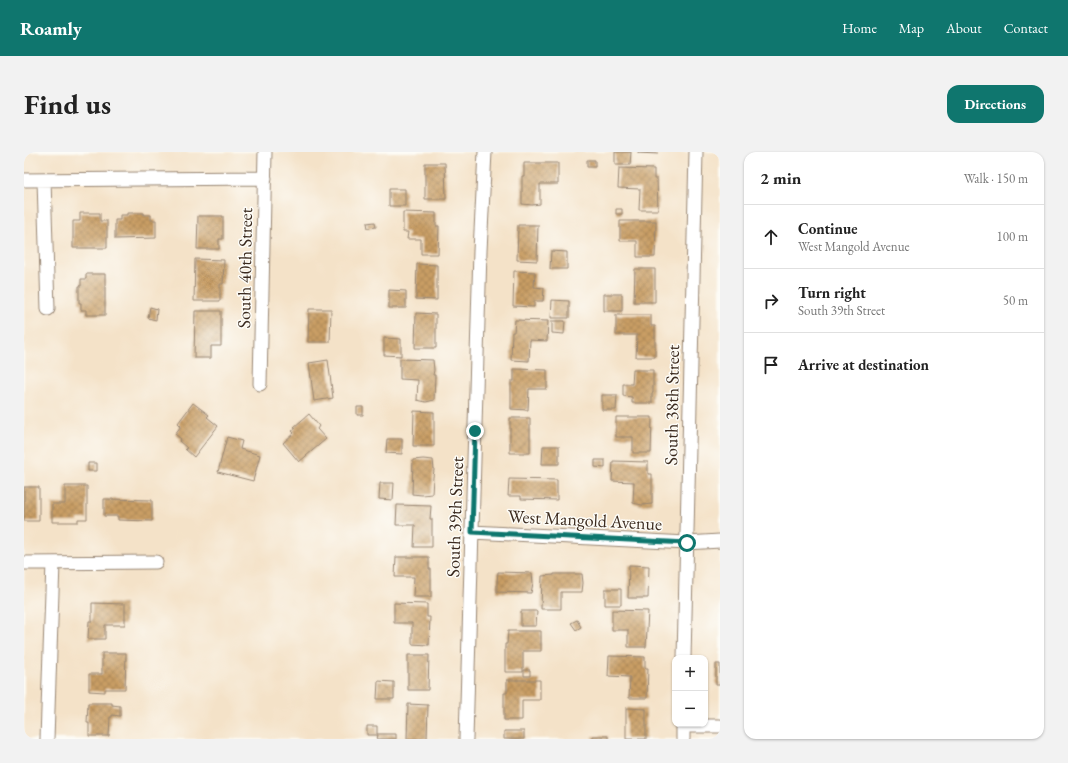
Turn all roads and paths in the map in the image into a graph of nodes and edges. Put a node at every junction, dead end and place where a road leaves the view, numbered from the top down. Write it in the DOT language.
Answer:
graph roads {
  1 [pos="265,152"];
  2 [pos="485,152"];
  3 [pos="696,152"];
  4 [pos="265,178"];
  5 [pos="24,180"];
  6 [pos="44,180"];
  7 [pos="48,309"];
  8 [pos="260,384"];
  9 [pos="472,532"];
  10 [pos="720,541"];
  11 [pos="687,543"];
  12 [pos="156,562"];
  13 [pos="24,563"];
  14 [pos="53,563"];
  15 [pos="684,655"];
  16 [pos="720,726"];
  17 [pos="683,730"];
  18 [pos="47,739"];
  19 [pos="466,739"];
  1 -- 4 [label="street, South 40th Street"];
  2 -- 9 [label="street, South 39th Street"];
  3 -- 11 [label="street, South 38th Street"];
  4 -- 6 [label="street"];
  4 -- 8 [label="street, South 40th Street"];
  5 -- 6 [label="street"];
  6 -- 7 [label="street"];
  9 -- 11 [label="street, West Mangold Avenue"];
  9 -- 19 [label="street, South 39th Street"];
  10 -- 11 [label="street, West Mangold Avenue"];
  11 -- 15 [label="street, South 38th Street"];
  12 -- 14 [label="street"];
  13 -- 14 [label="street"];
  14 -- 18 [label="street"];
  16 -- 17 [label="street"];
}
